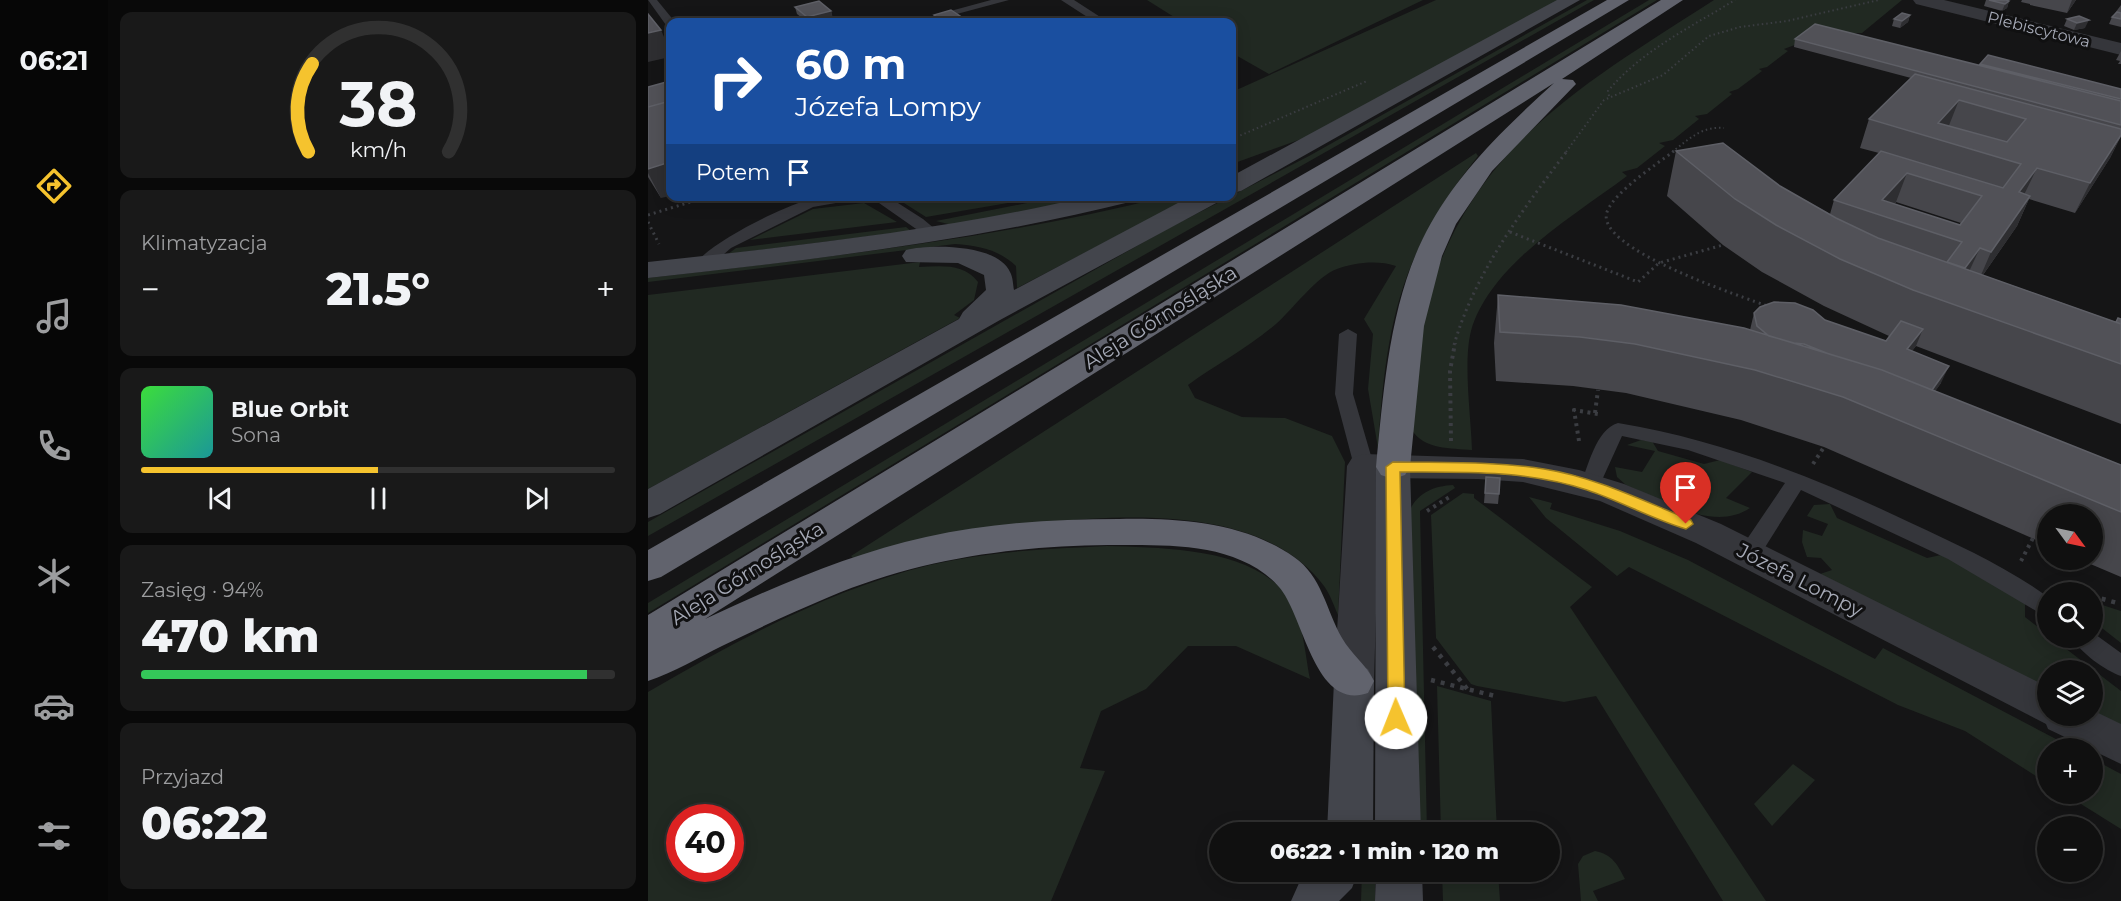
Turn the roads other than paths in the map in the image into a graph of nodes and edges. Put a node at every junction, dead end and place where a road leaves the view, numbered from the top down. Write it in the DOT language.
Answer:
graph roads {
  1 [pos="651,0"];
  2 [pos="1004,0"];
  3 [pos="1066,0"];
  4 [pos="1571,0"];
  5 [pos="1620,0"];
  6 [pos="1674,0"];
  7 [pos="1922,0"];
  8 [pos="666,18"];
  9 [pos="932,18"];
  10 [pos="1095,18"];
  11 [pos="1623,32"];
  12 [pos="2121,49"];
  13 [pos="1334,132"];
  14 [pos="1236,168"];
  15 [pos="1236,184"];
  16 [pos="822,201"];
  17 [pos="883,201"];
  18 [pos="1103,201"];
  19 [pos="1202,201"];
  20 [pos="934,235"];
  21 [pos="652,262"];
  22 [pos="703,264"];
  23 [pos="648,288"];
  24 [pos="1348,334"];
  25 [pos="948,338"];
  26 [pos="1378,466"];
  27 [pos="1803,475"];
  28 [pos="1590,486"];
  29 [pos="648,505"];
  30 [pos="1749,554"];
  31 [pos="648,567"];
  32 [pos="2037,602"];
  33 [pos="648,635"];
  34 [pos="2097,648"];
  35 [pos="648,664"];
  36 [pos="2121,666"];
  37 [pos="1354,681"];
  38 [pos="2037,701"];
  39 [pos="2083,726"];
  40 [pos="2121,745"];
  41 [pos="1350,822"];
  42 [pos="1397,822"];
  43 [pos="1324,882"];
  44 [pos="1345,882"];
  45 [pos="1399,882"];
  46 [pos="1315,901"];
  47 [pos="1342,901"];
  48 [pos="1399,901"];
  1 -- 8 [label="lane"];
  2 -- 9 [label="lane"];
  3 -- 10 [label="lane"];
  4 -- 13 [label="street"];
  5 -- 31 [label="highway, Aleja Górnośląska"];
  6 -- 11 [label="highway, Aleja Górnośląska"];
  7 -- 12 [label="street, Plebiscytowa"];
  11 -- 26 [label="highway"];
  11 -- 33 [label="highway, Aleja Górnośląska"];
  13 -- 14 [label="street"];
  13 -- 15 [label="street"];
  16 -- 22 [label="lane"];
  17 -- 20 [label="lane"];
  18 -- 20 [label="street"];
  19 -- 25 [label="street"];
  20 -- 22 [label="street"];
  21 -- 22 [label="street"];
  23 -- 25 [label="street"];
  24 -- 26 [label="lane"];
  25 -- 29 [label="street"];
  26 -- 28 [label="street, Józefa Lompy"];
  26 -- 37 [label="street"];
  26 -- 42 [label="street"];
  27 -- 28 [label="lane"];
  27 -- 30 [label="lane"];
  27 -- 32 [label="lane"];
  28 -- 30 [label="street, Józefa Lompy"];
  30 -- 38 [label="street, Józefa Lompy"];
  34 -- 36 [label="lane"];
  35 -- 37 [label="highway"];
  37 -- 41 [label="street"];
  39 -- 40 [label="street"];
  43 -- 46 [label="street"];
  44 -- 47 [label="street"];
  45 -- 48 [label="street"];
}
